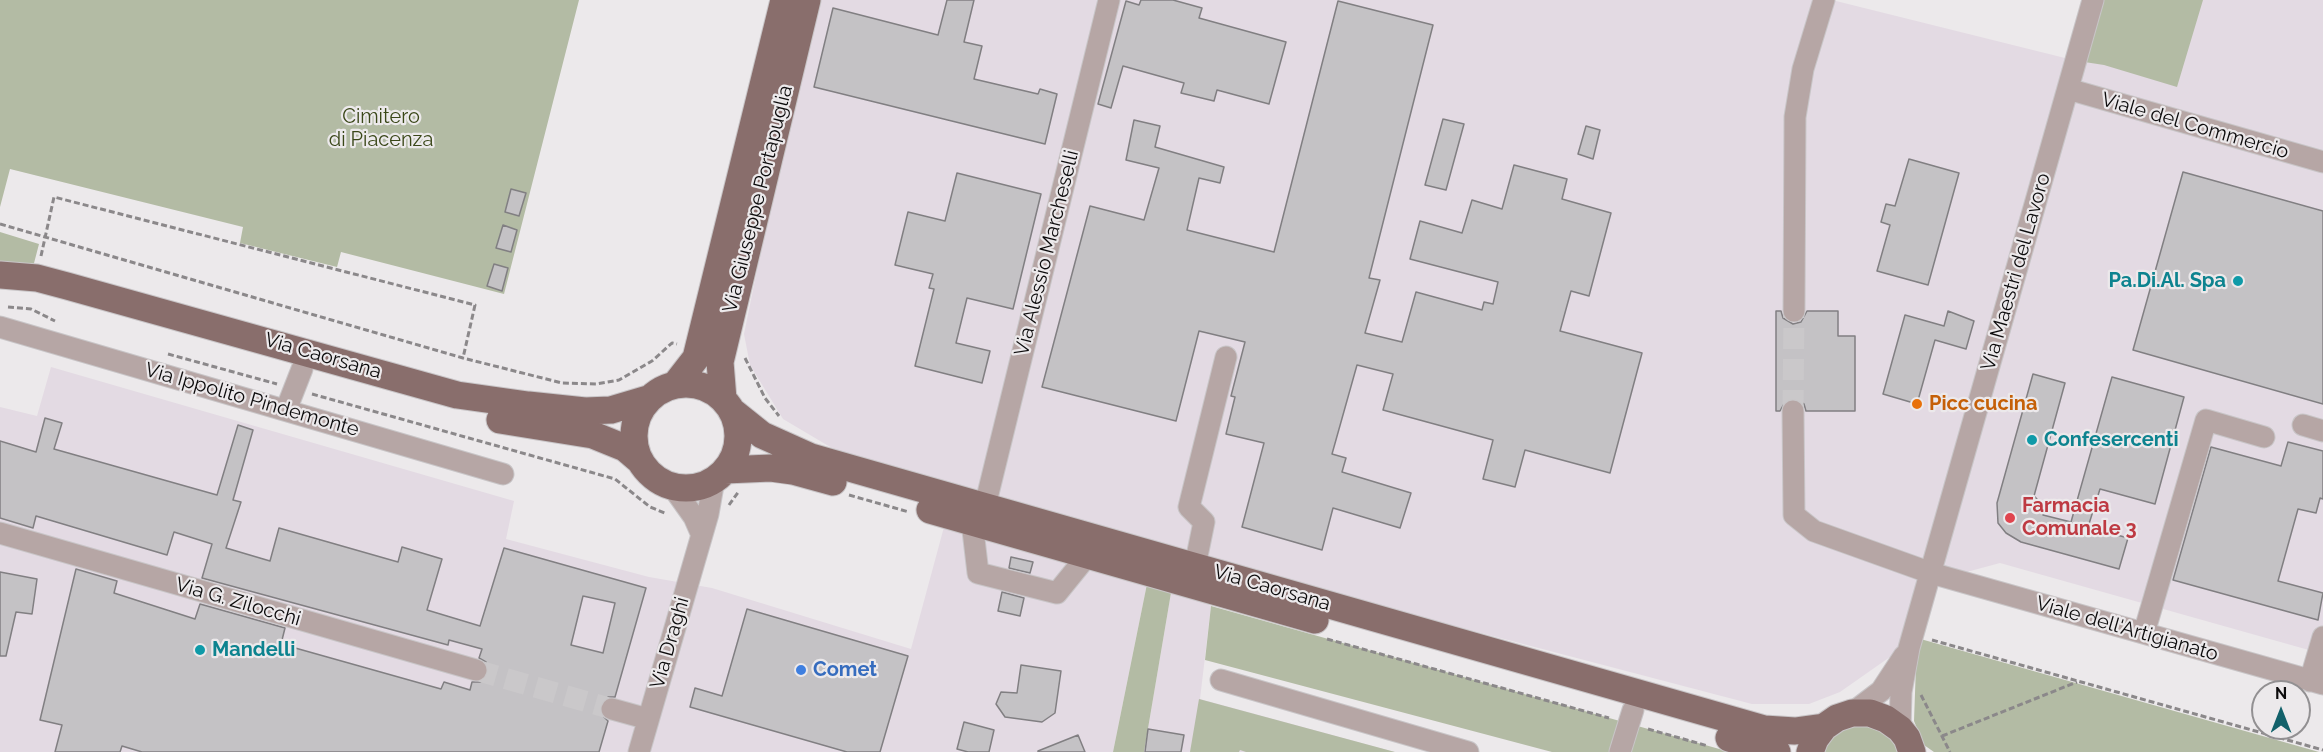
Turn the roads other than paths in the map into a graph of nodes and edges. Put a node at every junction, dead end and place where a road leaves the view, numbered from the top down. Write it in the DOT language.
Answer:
graph roads {
  1 [pos="784,0"];
  2 [pos="807,0"];
  3 [pos="1109,0"];
  4 [pos="1824,0"];
  5 [pos="2093,0"];
  6 [pos="2068,89"];
  7 [pos="2323,162"];
  8 [pos="0,275"];
  9 [pos="0,292"];
  10 [pos="1794,311"];
  11 [pos="0,327"];
  12 [pos="710,350"];
  13 [pos="1226,357"];
  14 [pos="298,379"];
  15 [pos="675,385"];
  16 [pos="648,399"];
  17 [pos="727,405"];
  18 [pos="286,410"];
  19 [pos="1792,411"];
  20 [pos="2303,425"];
  21 [pos="2323,431"];
  22 [pos="2264,437"];
  23 [pos="639,460"];
  24 [pos="504,474"];
  25 [pos="726,479"];
  26 [pos="672,486"];
  27 [pos="979,514"];
  28 [pos="701,522"];
  29 [pos="0,533"];
  30 [pos="1087,556"];
  31 [pos="1195,566"];
  32 [pos="1930,573"];
  33 [pos="2144,633"];
  34 [pos="2323,637"];
  35 [pos="1919,647"];
  36 [pos="476,670"];
  37 [pos="1221,680"];
  38 [pos="2317,683"];
  39 [pos="612,709"];
  40 [pos="1852,713"];
  41 [pos="1630,716"];
  42 [pos="648,719"];
  43 [pos="1824,728"];
  44 [pos="1910,745"];
  45 [pos="639,752"];
  46 [pos="1468,752"];
  47 [pos="1620,752"];
  48 [pos="1776,752"];
  49 [pos="1810,752"];
  1 -- 12 [label="main road, Via Giuseppe Portapuglia"];
  2 -- 12 [label="main road, Via Giuseppe Portapuglia"];
  3 -- 27 [label="street, Via Alessio Marcheselli"];
  4 -- 10 [label="street"];
  5 -- 6 [label="street, Via Maestri del Lavoro"];
  6 -- 7 [label="street, Viale del Commercio"];
  6 -- 32 [label="street, Via Maestri del Lavoro"];
  8 -- 16 [label="main road, Via Caorsana"];
  9 -- 14 [label="main road, Via Caorsana"];
  11 -- 18 [label="street, Via Ippolito Pindemonte"];
  12 -- 15 [label="main road, Via Giuseppe Portapuglia"];
  12 -- 17 [label="main road, Via Giuseppe Portapuglia"];
  13 -- 31 [label="street"];
  14 -- 18 [label="street"];
  14 -- 23 [label="main road, Via Caorsana"];
  15 -- 16 [label="main road"];
  15 -- 17 [label="main road"];
  16 -- 23 [label="main road"];
  17 -- 25 [label="main road"];
  17 -- 27 [label="main road, Via Caorsana"];
  18 -- 24 [label="street, Via Ippolito Pindemonte"];
  19 -- 32 [label="street, Viale dell'Artigianato"];
  20 -- 21 [label="street"];
  22 -- 33 [label="street"];
  23 -- 26 [label="main road"];
  25 -- 26 [label="main road"];
  25 -- 27 [label="main road, Via Caorsana"];
  25 -- 28 [label="street, Via Draghi"];
  26 -- 28 [label="street"];
  27 -- 30 [label="main road, Via Caorsana"];
  27 -- 30 [label="street"];
  27 -- 31 [label="main road, Via Caorsana"];
  28 -- 42 [label="street, Via Draghi"];
  29 -- 36 [label="street, Via G. Zilocchi"];
  30 -- 41 [label="main road, Via Caorsana"];
  31 -- 43 [label="main road, Via Caorsana"];
  32 -- 33 [label="street, Viale dell'Artigianato"];
  32 -- 35 [label="street, Via Maestri del Lavoro"];
  33 -- 38 [label="street, Viale dell'Artigianato"];
  34 -- 38 [label="street"];
  35 -- 40 [label="street, Via Maestri del Lavoro"];
  35 -- 44 [label="street, Via Maestri del Lavoro"];
  37 -- 46 [label="street"];
  39 -- 42 [label="street"];
  40 -- 43 [label="main road"];
  40 -- 44 [label="main road"];
  41 -- 47 [label="street"];
  41 -- 48 [label="main road, Via Caorsana"];
  42 -- 45 [label="street, Via Draghi"];
  43 -- 49 [label="main road"];
}
